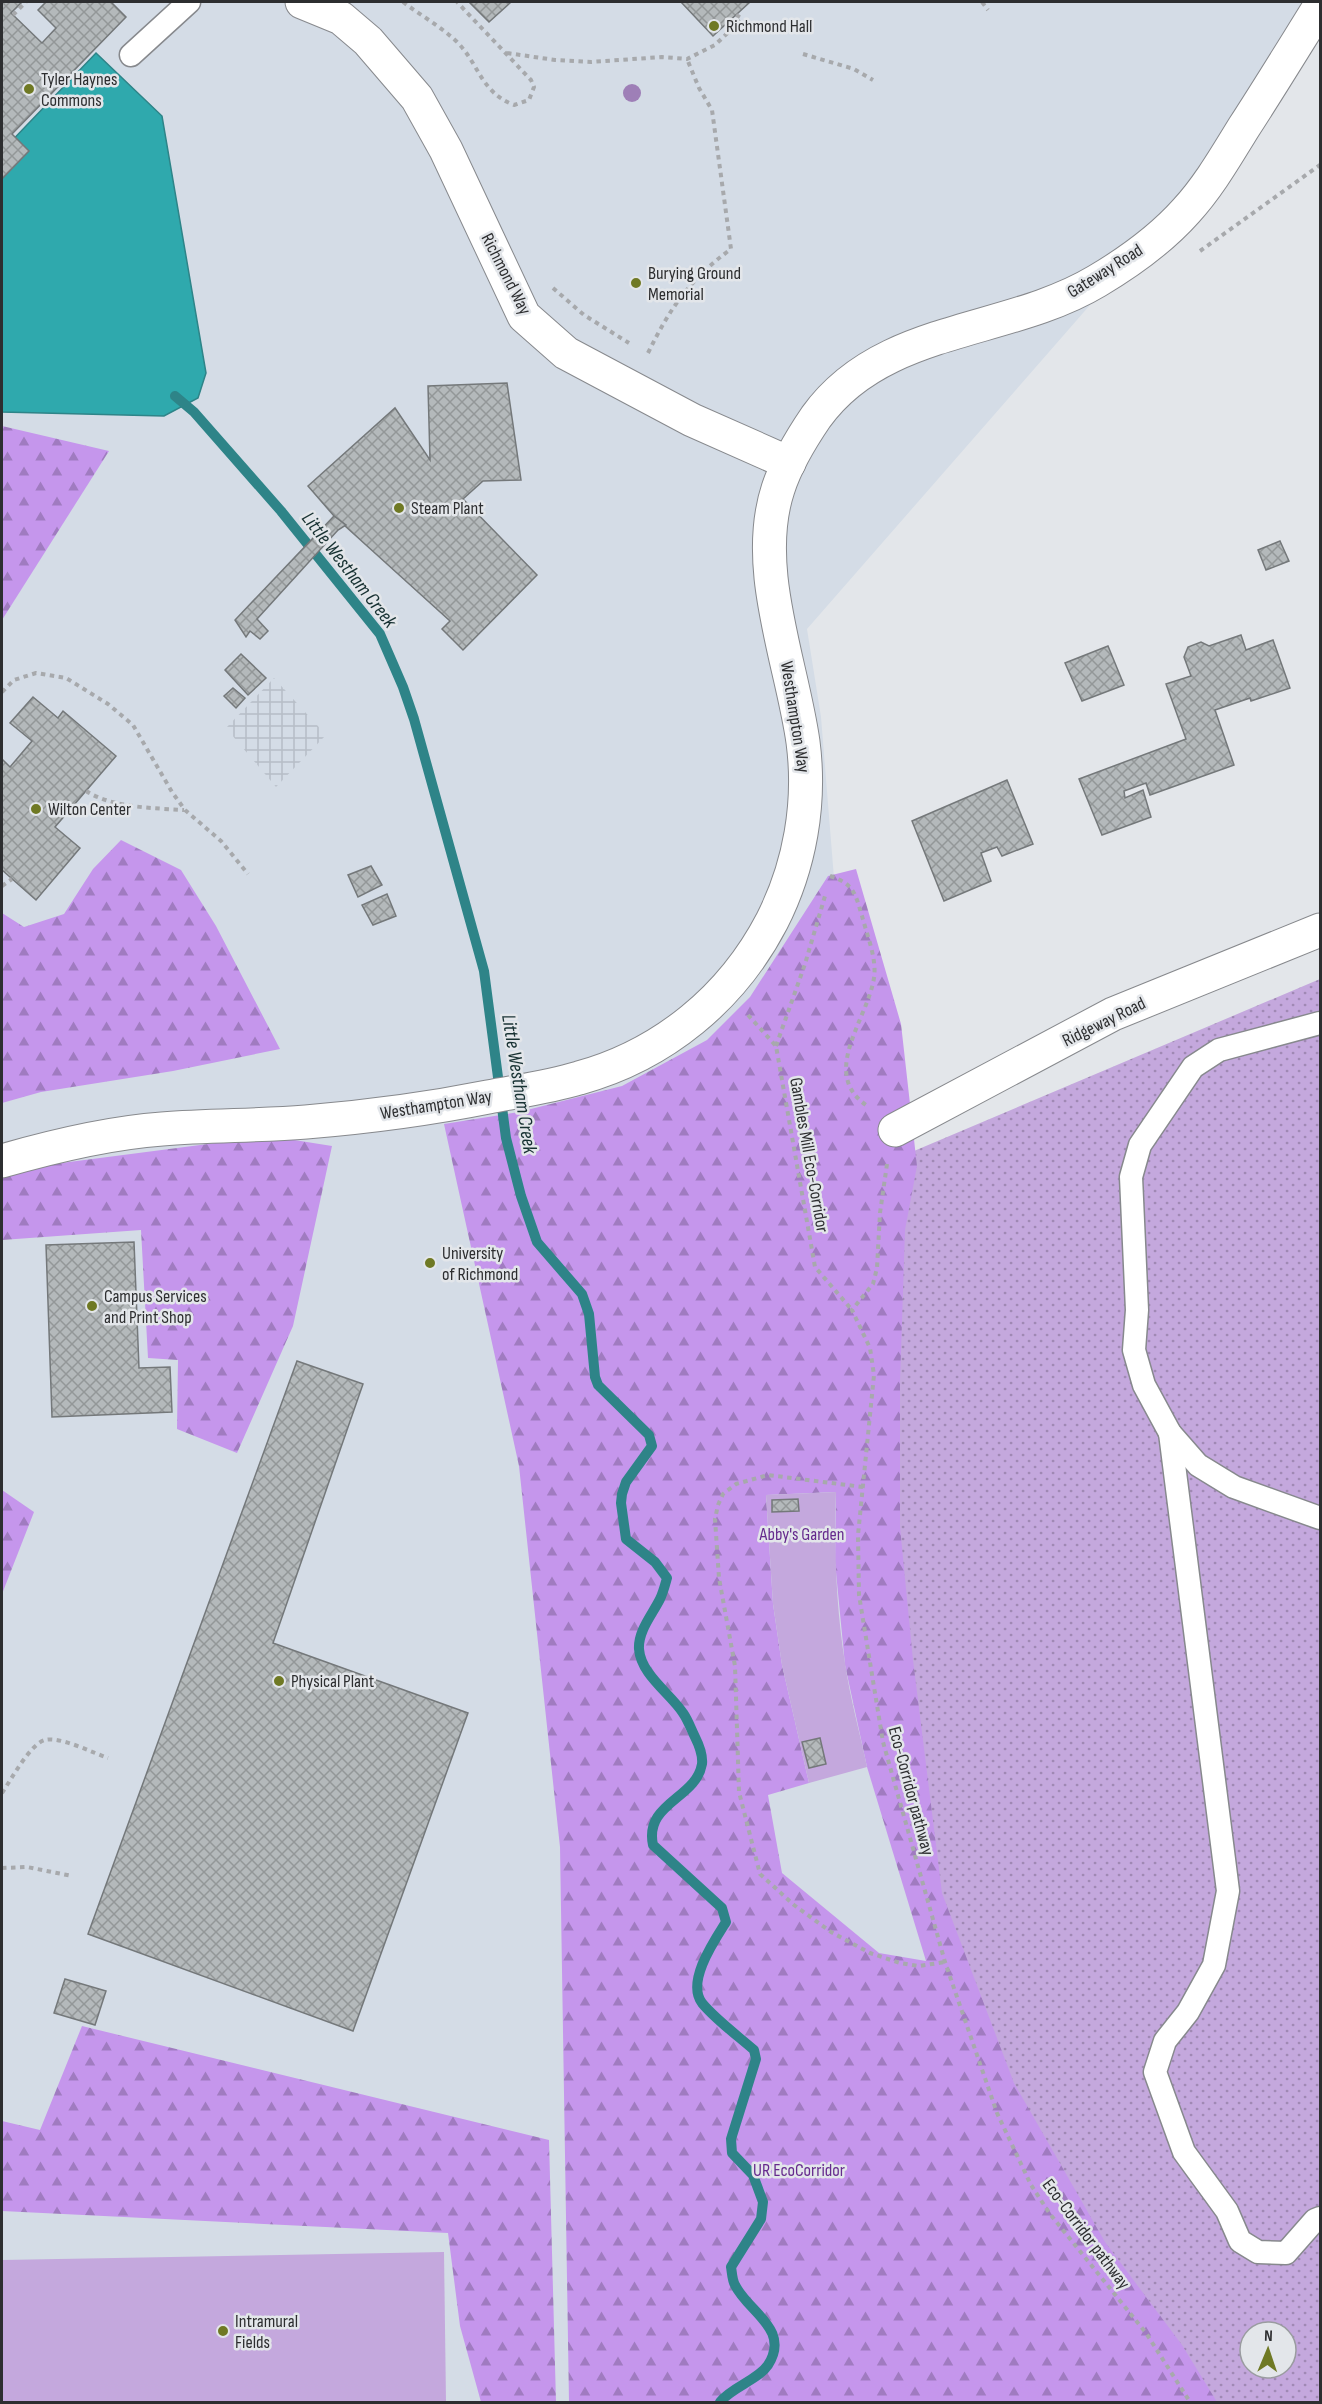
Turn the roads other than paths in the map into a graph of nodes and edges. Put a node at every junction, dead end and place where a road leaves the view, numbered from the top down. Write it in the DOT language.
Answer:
graph roads {
  1 [pos="189,2"];
  2 [pos="302,2"];
  3 [pos="1320,6"];
  4 [pos="131,55"];
  5 [pos="789,463"];
  6 [pos="1320,930"];
  7 [pos="1320,1023"];
  8 [pos="896,1130"];
  9 [pos="2,1161"];
  10 [pos="1170,1433"];
  11 [pos="1320,1518"];
  12 [pos="1320,2218"];
  1 -- 4 [label="lane"];
  2 -- 5 [label="street, Richmond Way"];
  3 -- 5 [label="street, Gateway Road"];
  5 -- 9 [label="street, Westhampton Way"];
  6 -- 8 [label="street, Ridgeway Road"];
  7 -- 10 [label="lane"];
  10 -- 11 [label="lane"];
  10 -- 12 [label="lane"];
}
